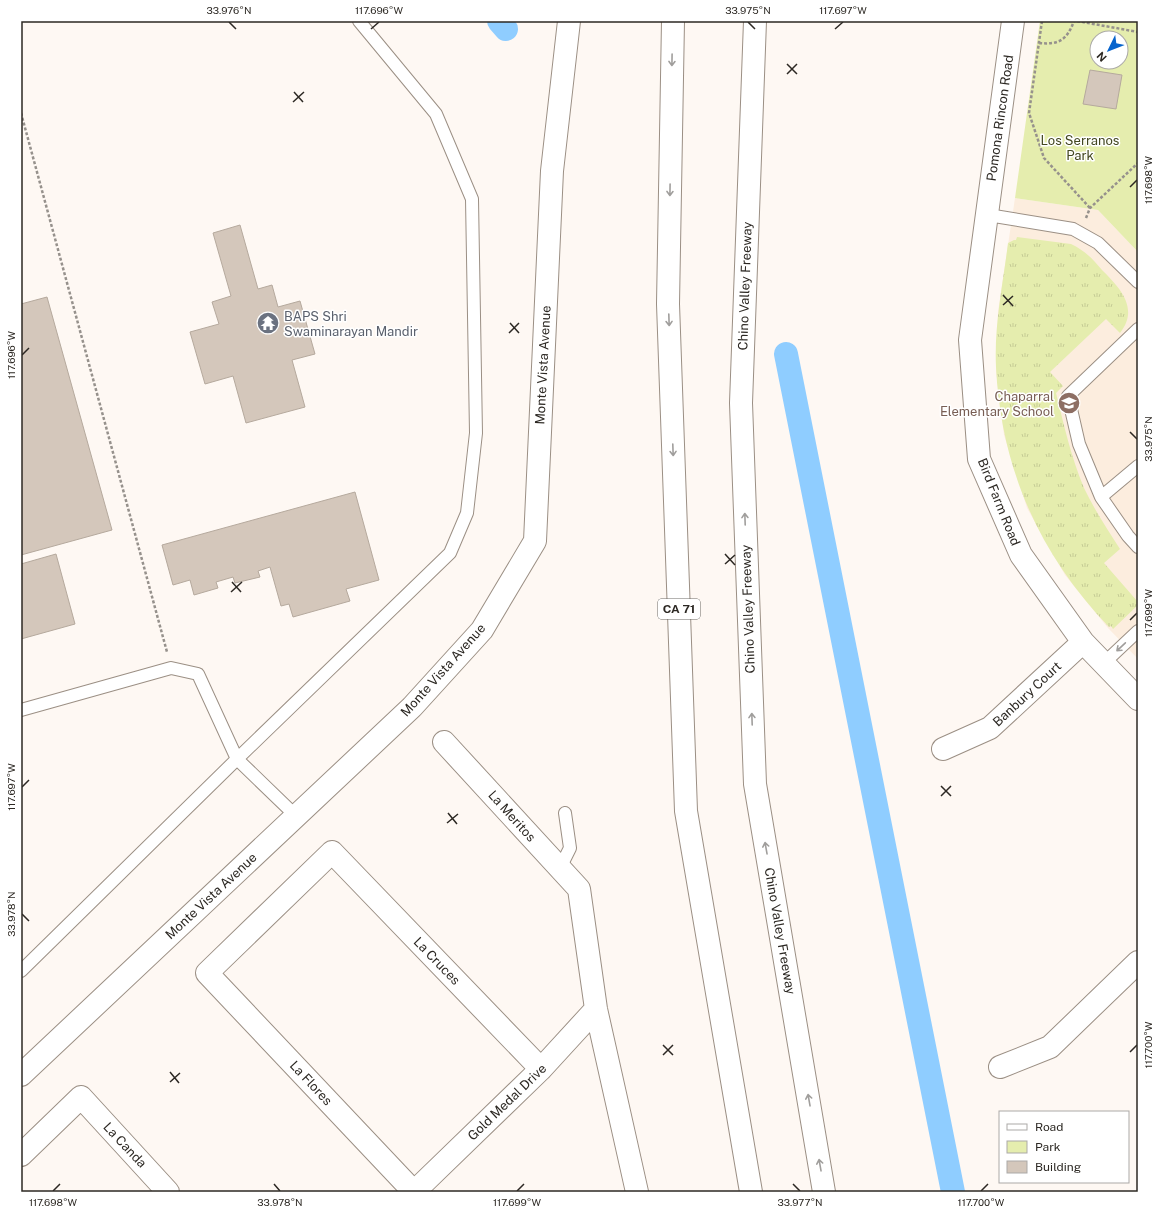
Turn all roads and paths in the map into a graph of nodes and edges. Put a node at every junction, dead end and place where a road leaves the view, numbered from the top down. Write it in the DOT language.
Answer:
graph roads {
  1 [pos="359,21"];
  2 [pos="569,21"];
  3 [pos="673,21"];
  4 [pos="755,21"];
  5 [pos="1013,21"];
  6 [pos="1042,21"];
  7 [pos="1074,21"];
  8 [pos="1077,21"];
  9 [pos="1138,32"];
  10 [pos="1039,43"];
  11 [pos="21,113"];
  12 [pos="1138,163"];
  13 [pos="988,215"];
  14 [pos="1138,282"];
  15 [pos="1138,329"];
  16 [pos="1138,466"];
  17 [pos="1101,497"];
  18 [pos="1138,547"];
  19 [pos="1138,631"];
  20 [pos="1083,642"];
  21 [pos="1104,663"];
  22 [pos="171,668"];
  23 [pos="1138,699"];
  24 [pos="21,710"];
  25 [pos="444,742"];
  26 [pos="943,748"];
  27 [pos="237,760"];
  28 [pos="565,813"];
  29 [pos="296,816"];
  30 [pos="560,868"];
  31 [pos="1138,962"];
  32 [pos="21,971"];
  33 [pos="207,973"];
  34 [pos="596,1009"];
  35 [pos="1000,1067"];
  36 [pos="541,1069"];
  37 [pos="21,1075"];
  38 [pos="21,1155"];
  39 [pos="168,1192"];
  40 [pos="414,1192"];
  41 [pos="637,1192"];
  42 [pos="751,1192"];
  43 [pos="824,1192"];
  1 -- 27 [label="lane"];
  2 -- 29 [label="main road, Monte Vista Avenue"];
  3 -- 42 [label="main road, CA 71, one-way"];
  43 -- 4 [label="main road, Chino Valley Freeway, one-way"];
  5 -- 13 [label="main road, Pomona Rincon Road"];
  6 -- 10 [label="path"];
  7 -- 10 [label="path"];
  8 -- 9 [label="path"];
  10 -- 12 [label="path"];
  11 -- 22 [label="path"];
  13 -- 14 [label="lane"];
  13 -- 20 [label="main road, Bird Farm Road"];
  15 -- 17 [label="lane"];
  16 -- 17 [label="lane"];
  17 -- 18 [label="lane"];
  19 -- 21 [label="lane, one-way"];
  20 -- 21 [label="main road, Bird Farm Road"];
  20 -- 26 [label="main road, Banbury Court"];
  21 -- 23 [label="main road, Bird Farm Road"];
  22 -- 24 [label="lane"];
  22 -- 27 [label="lane"];
  25 -- 30 [label="main road, La Meritos"];
  27 -- 29 [label="lane"];
  27 -- 32 [label="lane"];
  28 -- 30 [label="lane"];
  29 -- 37 [label="main road, Monte Vista Avenue"];
  30 -- 34 [label="main road, La Meritos"];
  31 -- 35 [label="main road"];
  33 -- 36 [label="main road, La Cruces"];
  33 -- 40 [label="main road, La Flores"];
  34 -- 36 [label="main road, Gold Medal Drive"];
  34 -- 41 [label="main road"];
  36 -- 40 [label="main road, Gold Medal Drive"];
  38 -- 39 [label="main road, La Canda"];
}
